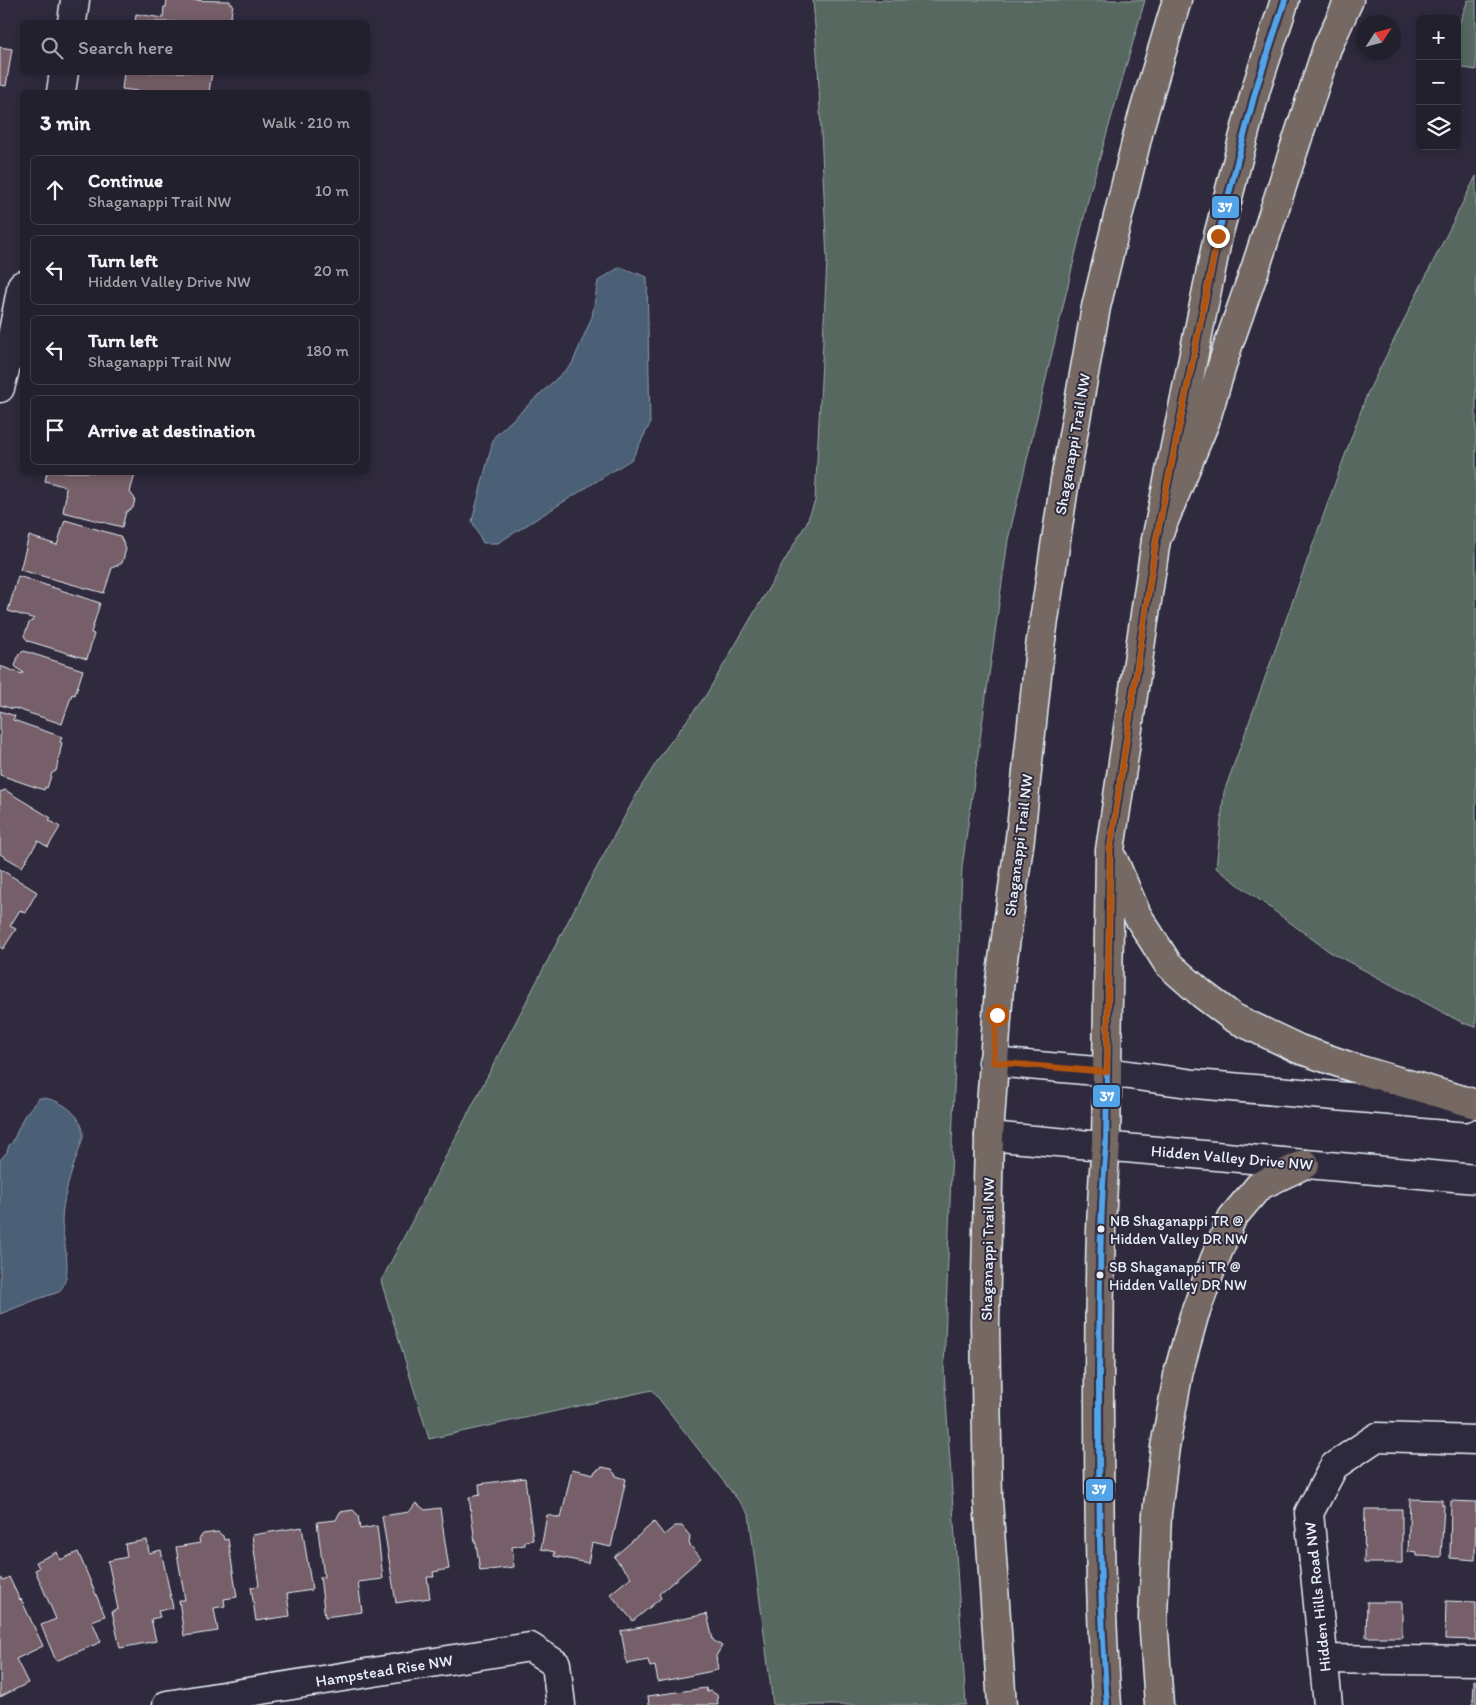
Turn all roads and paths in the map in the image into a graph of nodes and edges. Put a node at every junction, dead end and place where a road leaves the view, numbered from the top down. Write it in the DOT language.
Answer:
graph roads {
  1 [pos="74,0"];
  2 [pos="1177,0"];
  3 [pos="1284,0"];
  4 [pos="1349,0"];
  5 [pos="72,20"];
  6 [pos="63,75"];
  7 [pos="60,90"];
  8 [pos="20,295"];
  9 [pos="0,388"];
  10 [pos="1156,540"];
  11 [pos="1110,850"];
  12 [pos="993,1062"];
  13 [pos="1107,1072"];
  14 [pos="1476,1104"];
  15 [pos="1476,1108"];
  16 [pos="989,1136"];
  17 [pos="1106,1146"];
  18 [pos="1305,1164"];
  19 [pos="1476,1179"];
  20 [pos="1476,1440"];
  21 [pos="1324,1659"];
  22 [pos="1476,1661"];
  23 [pos="167,1705"];
  24 [pos="561,1705"];
  25 [pos="1002,1705"];
  26 [pos="1107,1705"];
  27 [pos="1159,1705"];
  28 [pos="1328,1705"];
  1 -- 5 [label="street"];
  2 -- 12 [label="main road, Shaganappi Trail NW"];
  3 -- 10 [label="main road"];
  4 -- 10 [label="main road"];
  6 -- 7 [label="street"];
  8 -- 9 [label="street"];
  10 -- 11 [label="main road"];
  11 -- 13 [label="main road"];
  11 -- 14 [label="main road"];
  12 -- 13 [label="street"];
  12 -- 16 [label="main road, Shaganappi Trail NW"];
  13 -- 15 [label="street"];
  13 -- 17 [label="main road"];
  16 -- 17 [label="street, Hidden Valley Drive NW"];
  16 -- 25 [label="main road, Shaganappi Trail NW"];
  17 -- 18 [label="street, Hidden Valley Drive NW"];
  17 -- 26 [label="main road"];
  18 -- 19 [label="street, Hidden Valley Drive NW"];
  18 -- 27 [label="main road"];
  20 -- 21 [label="street, Hidden Hills Road NW"];
  21 -- 22 [label="street"];
  21 -- 28 [label="street, Hidden Hills Road NW"];
  23 -- 24 [label="street, Hampstead Rise NW"];
}
